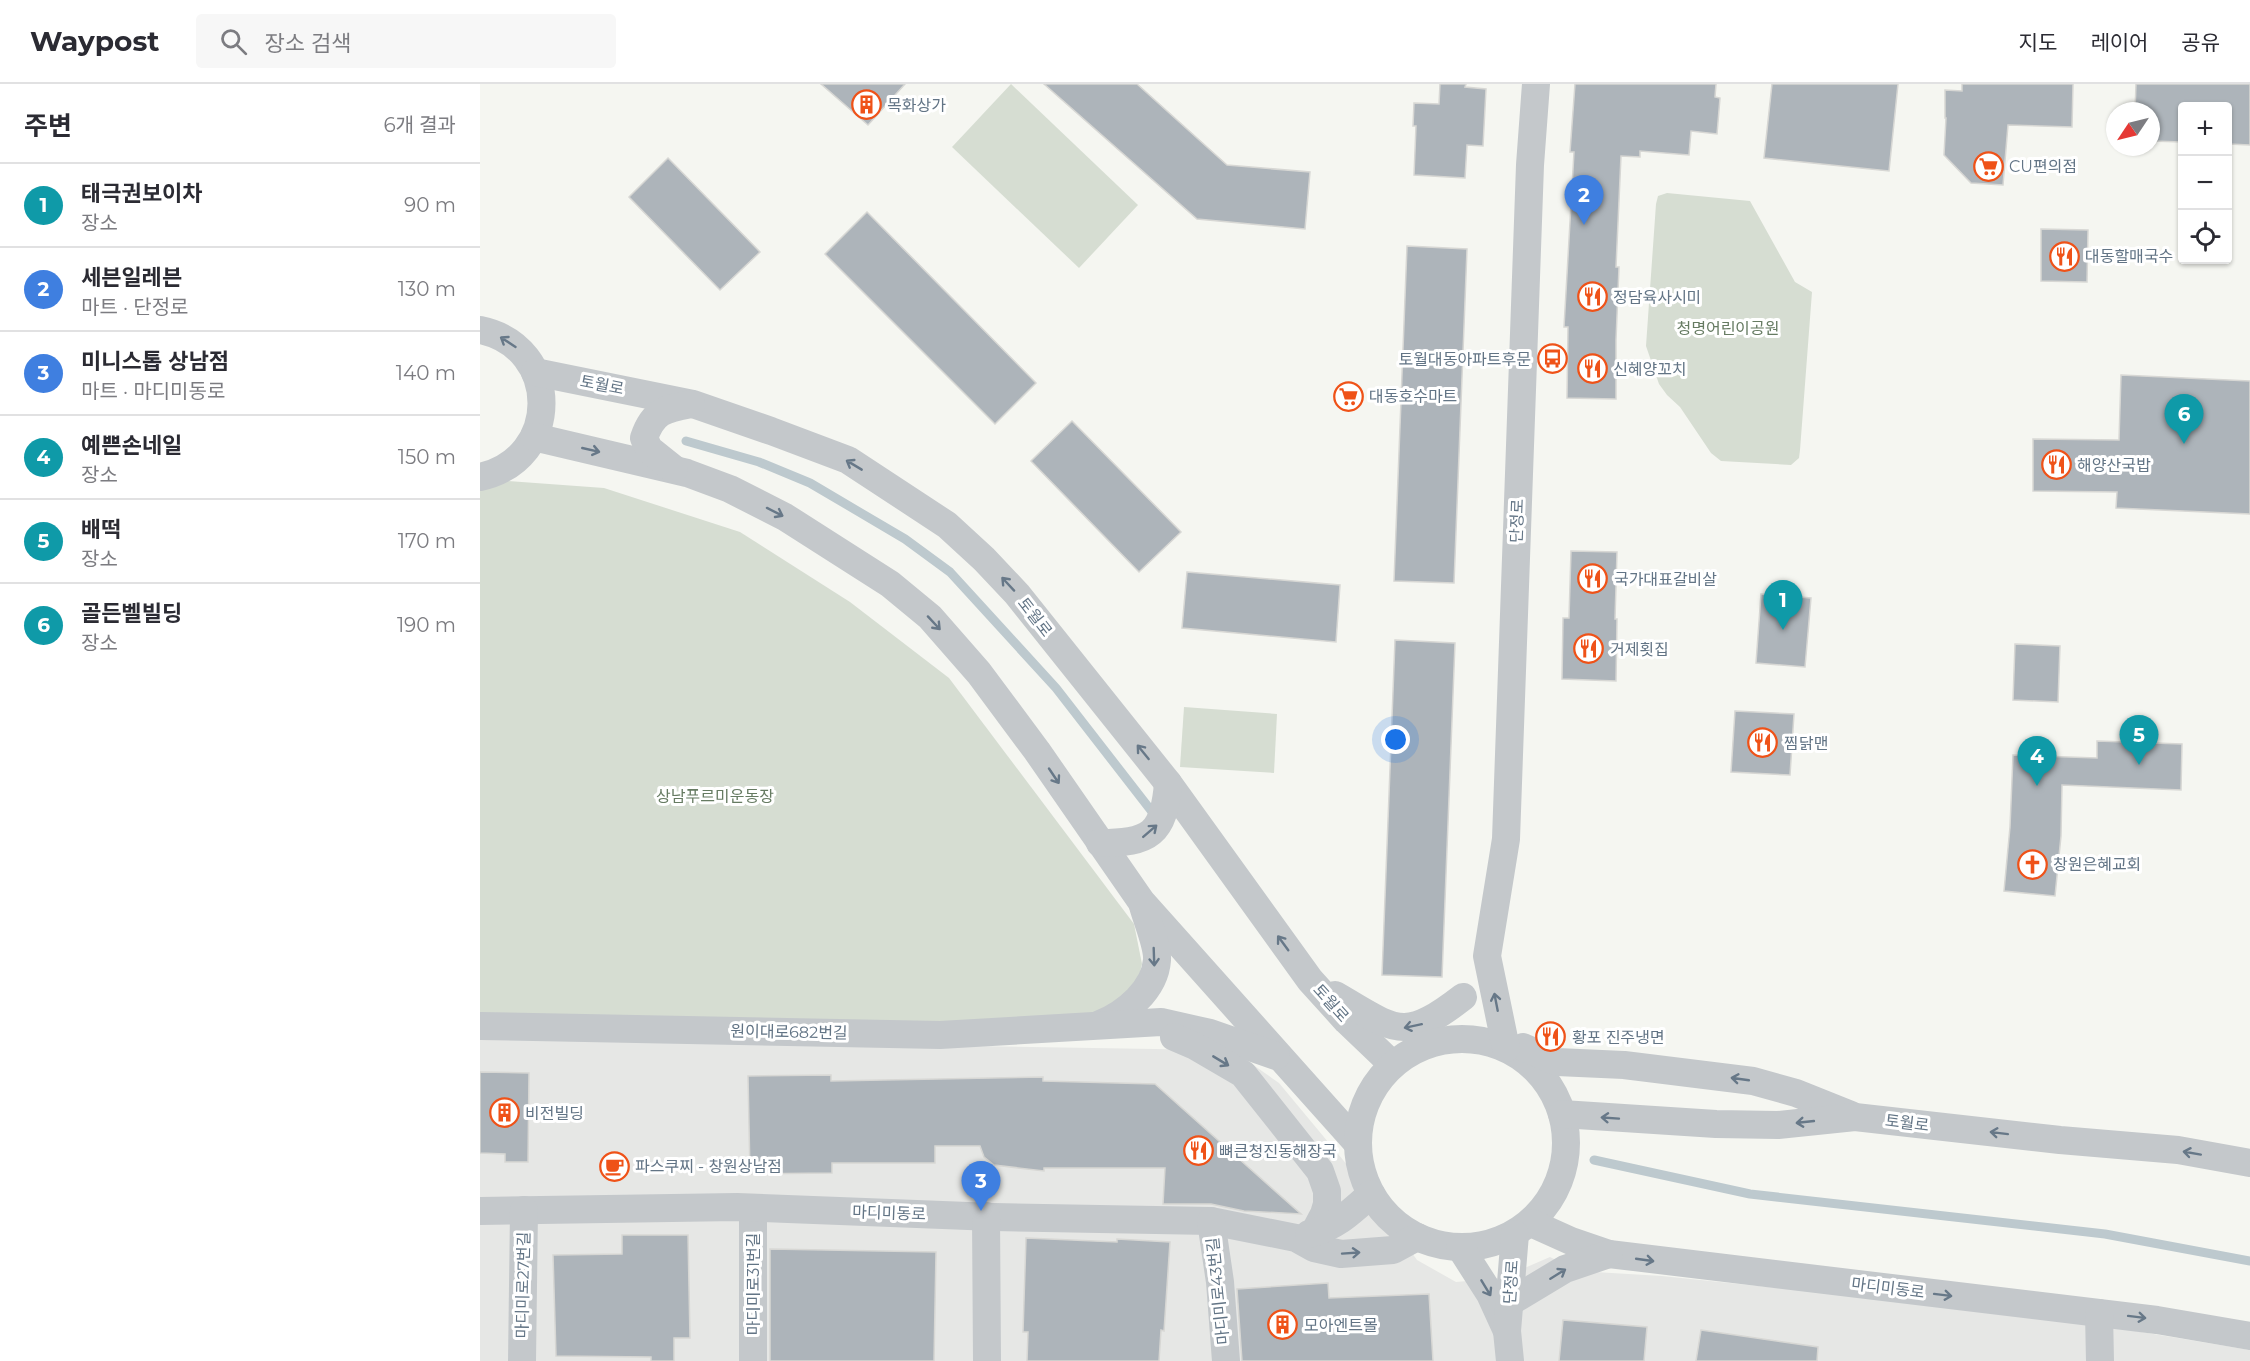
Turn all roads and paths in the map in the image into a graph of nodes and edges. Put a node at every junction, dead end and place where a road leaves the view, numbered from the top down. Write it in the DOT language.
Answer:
graph roads {
  1 [pos="1536,84"];
  2 [pos="480,330"];
  3 [pos="535,372"];
  4 [pos="693,404"];
  5 [pos="534,437"];
  6 [pos="674,470"];
  7 [pos="480,477"];
  8 [pos="1168,783"];
  9 [pos="1100,843"];
  10 [pos="1141,901"];
  11 [pos="1487,956"];
  12 [pos="1310,980"];
  13 [pos="1463,997"];
  14 [pos="1129,1023"];
  15 [pos="1098,1024"];
  16 [pos="480,1026"];
  17 [pos="1440,1040"];
  18 [pos="1505,1042"];
  19 [pos="1280,1057"];
  20 [pos="1392,1064"];
  21 [pos="1562,1114"];
  22 [pos="1855,1117"];
  23 [pos="1358,1144"];
  24 [pos="2250,1163"];
  25 [pos="1371,1194"];
  26 [pos="753,1208"];
  27 [pos="524,1210"];
  28 [pos="480,1211"];
  29 [pos="987,1216"];
  30 [pos="1210,1221"];
  31 [pos="1523,1228"];
  32 [pos="1305,1235"];
  33 [pos="1417,1237"];
  34 [pos="1460,1247"];
  35 [pos="1609,1254"];
  36 [pos="1510,1302"];
  37 [pos="2099,1313"];
  38 [pos="1507,1331"];
  39 [pos="2250,1336"];
  40 [pos="522,1361"];
  41 [pos="753,1361"];
  42 [pos="987,1361"];
  43 [pos="1226,1361"];
  44 [pos="1510,1361"];
  45 [pos="2100,1361"];
  1 -- 11 [label="street, 단정로"];
  3 -- 2 [label="street, one-way"];
  3 -- 4 [label="street, 토월로"];
  3 -- 5 [label="street"];
  4 -- 6 [label="street"];
  8 -- 4 [label="street, 토월로, one-way"];
  5 -- 6 [label="street, one-way"];
  5 -- 7 [label="street"];
  6 -- 9 [label="street, one-way"];
  9 -- 8 [label="street, one-way"];
  12 -- 8 [label="street, 토월로, one-way"];
  9 -- 10 [label="street"];
  10 -- 15 [label="street, one-way"];
  10 -- 19 [label="street"];
  11 -- 13 [label="street, 단정로"];
  18 -- 11 [label="street, 단정로, one-way"];
  13 -- 12 [label="street, one-way"];
  12 -- 20 [label="street, 토월로"];
  13 -- 17 [label="street, 단정로"];
  14 -- 15 [label="street, 원이대로682번길"];
  14 -- 19 [label="street, 원이대로682번길"];
  14 -- 32 [label="street, one-way"];
  15 -- 16 [label="street, 원이대로682번길"];
  17 -- 18 [label="street"];
  17 -- 20 [label="street"];
  18 -- 21 [label="street"];
  22 -- 18 [label="street, one-way"];
  19 -- 23 [label="street"];
  20 -- 23 [label="street"];
  22 -- 21 [label="street, 토월로, one-way"];
  21 -- 31 [label="street"];
  24 -- 22 [label="street, 토월로, one-way"];
  23 -- 25 [label="street"];
  25 -- 32 [label="street"];
  25 -- 33 [label="street"];
  26 -- 27 [label="street, 마디미동로"];
  26 -- 29 [label="street, 마디미동로"];
  26 -- 41 [label="street, 마디미로31번길"];
  27 -- 28 [label="street, 마디미동로"];
  27 -- 40 [label="street, 마디미로27번길"];
  29 -- 30 [label="street, 마디미동로"];
  29 -- 42 [label="street"];
  30 -- 32 [label="street, 마디미동로"];
  30 -- 43 [label="street, 마디미로43번길"];
  31 -- 34 [label="street"];
  31 -- 35 [label="street, 마디미동로"];
  31 -- 36 [label="street, 단정로"];
  32 -- 33 [label="street, 마디미동로, one-way"];
  33 -- 34 [label="street"];
  34 -- 38 [label="street, 단정로, one-way"];
  36 -- 35 [label="street, one-way"];
  35 -- 37 [label="street, 마디미동로, one-way"];
  36 -- 38 [label="street, 단정로"];
  37 -- 39 [label="street, 마디미동로, one-way"];
  37 -- 45 [label="street"];
  38 -- 44 [label="street, 단정로"];
}
